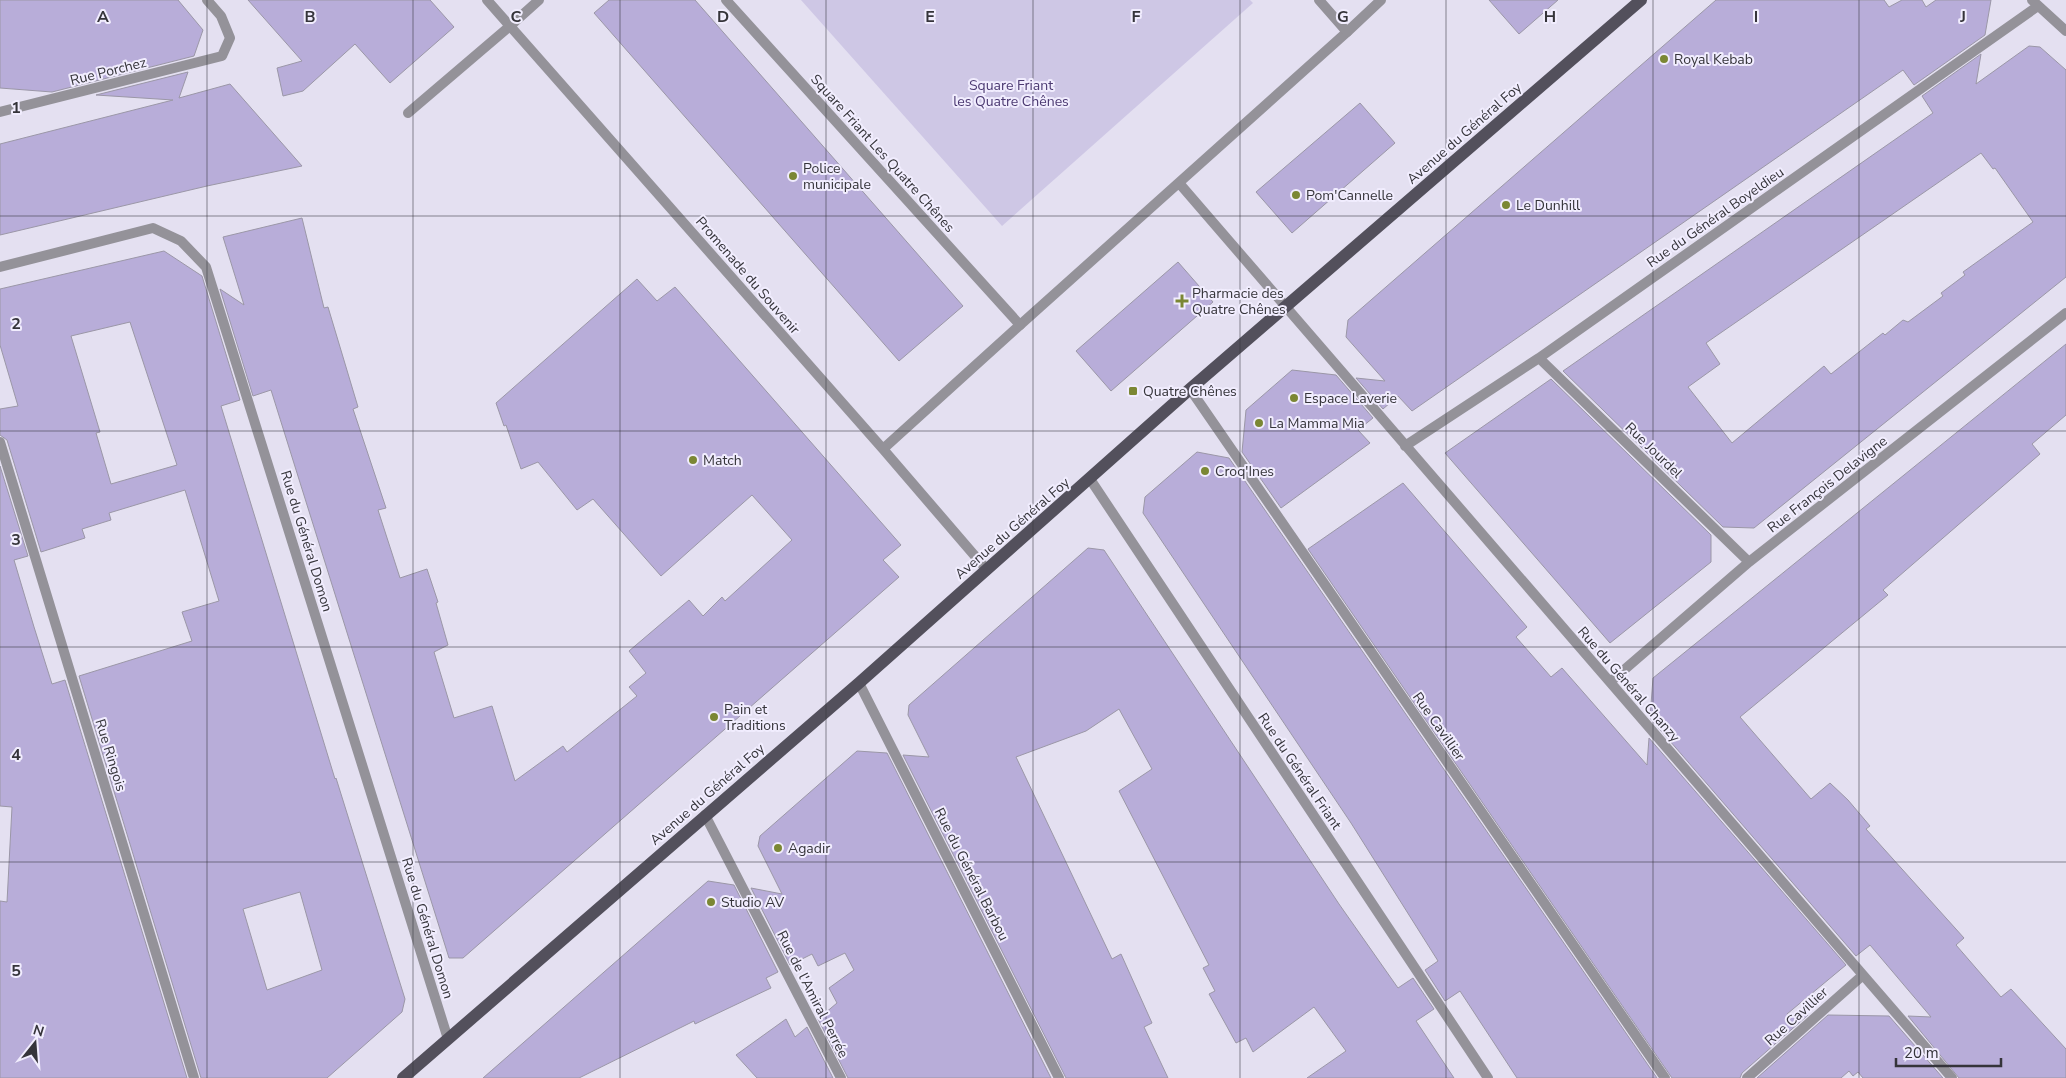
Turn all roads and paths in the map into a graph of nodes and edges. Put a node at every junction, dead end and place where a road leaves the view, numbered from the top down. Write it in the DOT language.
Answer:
graph roads {
  1 [pos="207,0"];
  2 [pos="487,0"];
  3 [pos="539,0"];
  4 [pos="726,0"];
  5 [pos="1319,0"];
  6 [pos="1381,0"];
  7 [pos="1641,0"];
  8 [pos="2035,3"];
  9 [pos="510,26"];
  10 [pos="2066,31"];
  11 [pos="1347,32"];
  12 [pos="0,112"];
  13 [pos="408,113"];
  14 [pos="1178,183"];
  15 [pos="0,267"];
  16 [pos="1286,307"];
  17 [pos="2066,313"];
  18 [pos="1020,325"];
  19 [pos="1539,358"];
  20 [pos="1190,389"];
  21 [pos="0,442"];
  22 [pos="1405,446"];
  23 [pos="883,449"];
  24 [pos="1090,479"];
  25 [pos="1749,562"];
  26 [pos="986,570"];
  27 [pos="1610,682"];
  28 [pos="859,683"];
  29 [pos="705,815"];
  30 [pos="1863,975"];
  31 [pos="448,1039"];
  32 [pos="194,1078"];
  33 [pos="403,1078"];
  34 [pos="841,1078"];
  35 [pos="1059,1078"];
  36 [pos="1488,1078"];
  37 [pos="1665,1078"];
  38 [pos="1747,1078"];
  39 [pos="1952,1078"];
  1 -- 12 [label="street, Rue Porchez"];
  2 -- 9 [label="street, Promenade du Souvenir"];
  3 -- 9 [label="street"];
  4 -- 18 [label="street, Square Friant Les Quatre Chênes"];
  5 -- 11 [label="street"];
  6 -- 11 [label="street"];
  7 -- 16 [label="main road, Avenue du Général Foy"];
  8 -- 10 [label="street"];
  8 -- 19 [label="street, Rue du Général Boyeldieu"];
  9 -- 13 [label="street"];
  9 -- 23 [label="street, Promenade du Souvenir"];
  11 -- 14 [label="street"];
  14 -- 16 [label="street"];
  14 -- 18 [label="street"];
  15 -- 31 [label="street, Rue du Général Domon"];
  16 -- 20 [label="main road, Avenue du Général Foy"];
  16 -- 22 [label="street, Rue du Général Chanzy"];
  17 -- 25 [label="street, Rue François Delavigne"];
  18 -- 23 [label="street"];
  19 -- 22 [label="street, Rue du Général Boyeldieu"];
  19 -- 25 [label="street, Rue Jourdel"];
  20 -- 24 [label="main road, Avenue du Général Foy"];
  20 -- 37 [label="street, Rue Cavillier"];
  21 -- 32 [label="street, Rue Ringois"];
  22 -- 27 [label="street, Rue du Général Chanzy"];
  23 -- 26 [label="street, Promenade du Souvenir"];
  24 -- 26 [label="main road, Avenue du Général Foy"];
  24 -- 36 [label="street, Rue du Général Friant"];
  25 -- 27 [label="street, Rue François Delavigne"];
  26 -- 28 [label="main road, Avenue du Général Foy"];
  27 -- 30 [label="street, Rue du Général Chanzy"];
  28 -- 29 [label="main road, Avenue du Général Foy"];
  28 -- 35 [label="street, Rue du Général Barbou"];
  29 -- 31 [label="main road, Avenue du Général Foy"];
  29 -- 34 [label="street, Rue de l'Amiral Perrée"];
  30 -- 38 [label="street, Rue Cavillier"];
  30 -- 39 [label="street, Rue du Général Chanzy"];
  31 -- 33 [label="main road, Avenue du Général Foy"];
}
